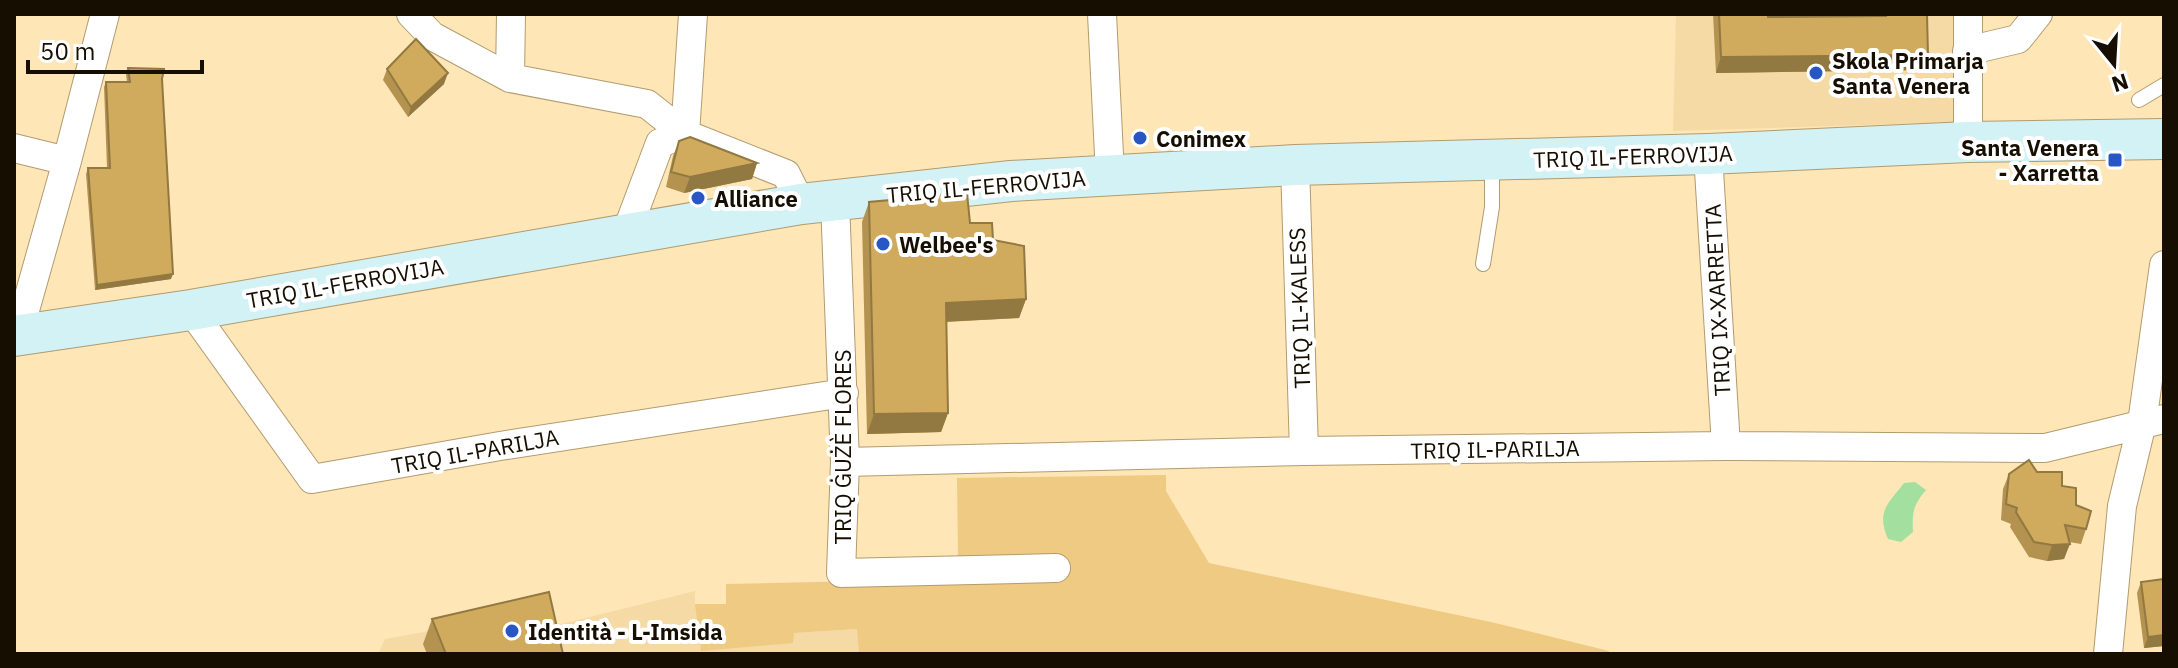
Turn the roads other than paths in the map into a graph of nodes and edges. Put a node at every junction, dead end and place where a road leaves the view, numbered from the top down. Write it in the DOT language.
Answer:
graph roads {
  1 [pos="105,14"];
  2 [pos="411,14"];
  3 [pos="511,14"];
  4 [pos="693,14"];
  5 [pos="1102,14"];
  6 [pos="1968,14"];
  7 [pos="2038,14"];
  8 [pos="1967,51"];
  9 [pos="510,78"];
  10 [pos="2164,85"];
  11 [pos="2139,100"];
  12 [pos="685,134"];
  13 [pos="2164,139"];
  14 [pos="1968,142"];
  15 [pos="14,148"];
  16 [pos="1708,154"];
  17 [pos="1491,160"];
  18 [pos="67,161"];
  19 [pos="1295,165"];
  20 [pos="1110,175"];
  21 [pos="818,203"];
  22 [pos="625,236"];
  23 [pos="1483,264"];
  24 [pos="2164,265"];
  25 [pos="191,310"];
  26 [pos="16,335"];
  27 [pos="844,393"];
  28 [pos="2153,421"];
  29 [pos="1726,446"];
  30 [pos="1304,451"];
  31 [pos="845,462"];
  32 [pos="1056,568"];
  33 [pos="2108,654"];
  1 -- 18 [label="street"];
  2 -- 9 [label="street"];
  3 -- 9 [label="street"];
  4 -- 12 [label="street"];
  5 -- 20 [label="street"];
  6 -- 8 [label="street"];
  7 -- 8 [label="street"];
  8 -- 14 [label="street"];
  9 -- 12 [label="street"];
  10 -- 11 [label="lane"];
  12 -- 21 [label="street"];
  12 -- 22 [label="street"];
  13 -- 14 [label="main road, TRIQ IL-FERROVIJA"];
  14 -- 16 [label="main road, TRIQ IL-FERROVIJA"];
  15 -- 18 [label="street"];
  16 -- 17 [label="main road, TRIQ IL-FERROVIJA"];
  16 -- 29 [label="street, TRIQ IX-XARRETTA"];
  17 -- 19 [label="main road, TRIQ IL-FERROVIJA"];
  17 -- 23 [label="lane"];
  18 -- 26 [label="street"];
  19 -- 20 [label="main road, TRIQ IL-FERROVIJA"];
  19 -- 30 [label="street, TRIQ IL-KALESS"];
  20 -- 21 [label="main road, TRIQ IL-FERROVIJA"];
  21 -- 22 [label="main road, TRIQ IL-FERROVIJA"];
  21 -- 27 [label="street, TRIQ ĠUŻÈ FLORES"];
  22 -- 25 [label="main road, TRIQ IL-FERROVIJA"];
  24 -- 28 [label="street"];
  25 -- 26 [label="main road, TRIQ IL-FERROVIJA"];
  25 -- 27 [label="street, TRIQ IL-PARILJA"];
  27 -- 31 [label="street, TRIQ ĠUŻÈ FLORES"];
  28 -- 29 [label="street, TRIQ IL-PARILJA"];
  28 -- 33 [label="street"];
  29 -- 30 [label="street, TRIQ IL-PARILJA"];
  30 -- 31 [label="street, TRIQ IL-PARILJA"];
  31 -- 32 [label="street, TRIQ ĠUŻÈ FLORES"];
}
